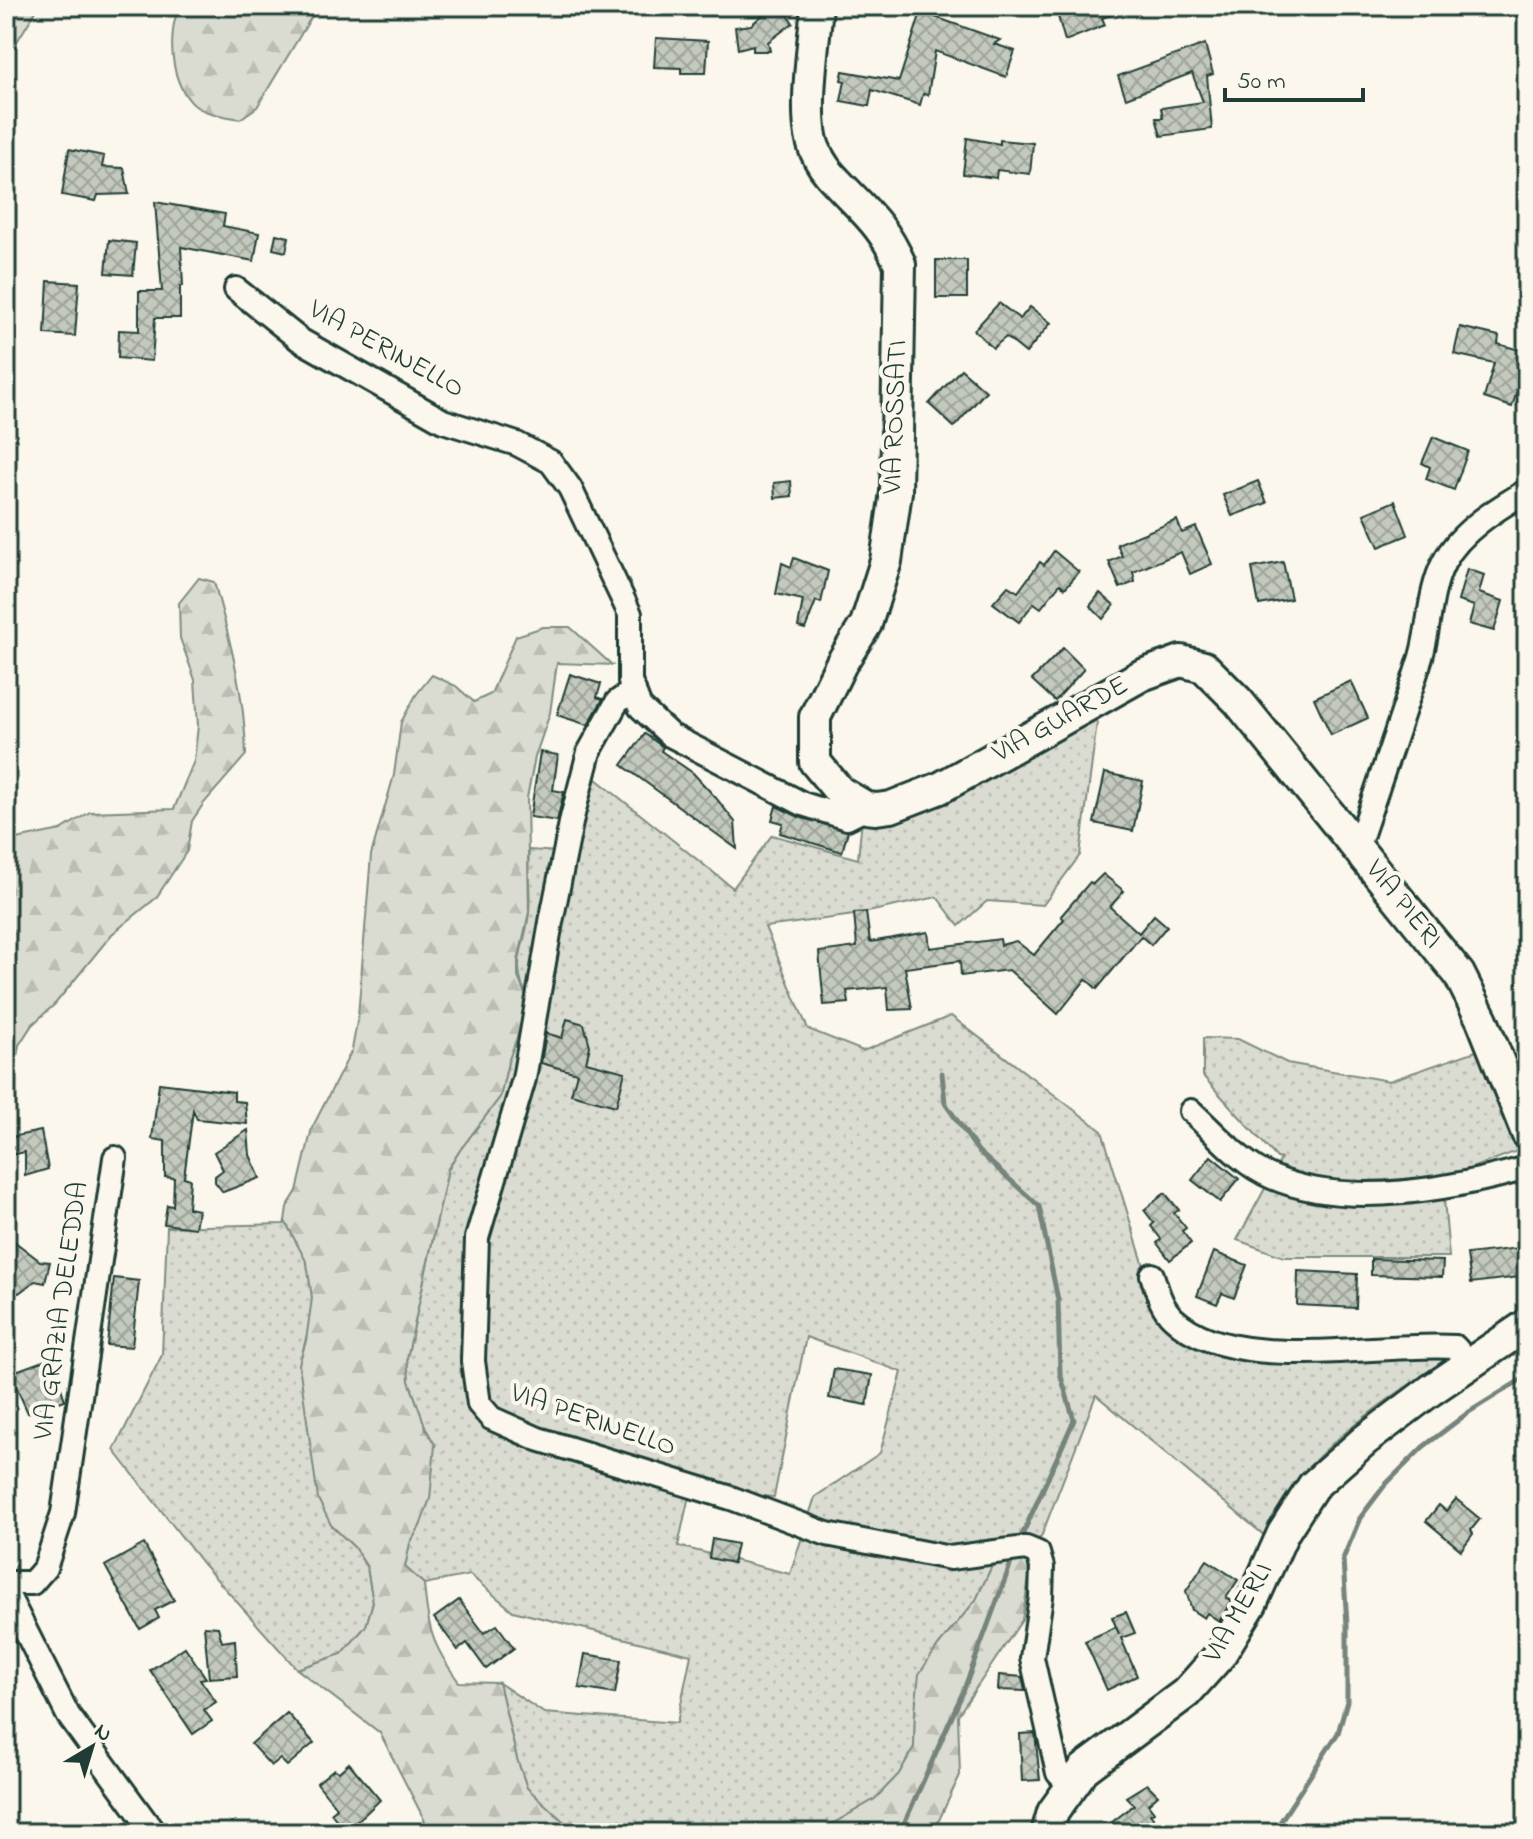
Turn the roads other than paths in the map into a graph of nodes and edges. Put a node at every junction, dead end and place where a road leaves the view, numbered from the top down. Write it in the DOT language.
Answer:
graph roads {
  1 [pos="817,6"];
  2 [pos="236,289"];
  3 [pos="1527,491"];
  4 [pos="634,690"];
  5 [pos="1238,701"];
  6 [pos="872,808"];
  7 [pos="1357,849"];
  8 [pos="1191,1111"];
  9 [pos="1527,1133"];
  10 [pos="115,1158"];
  11 [pos="1527,1168"];
  12 [pos="1152,1275"];
  13 [pos="1527,1325"];
  14 [pos="1470,1364"];
  15 [pos="6,1583"];
  16 [pos="6,1592"];
  17 [pos="1071,1787"];
  18 [pos="154,1833"];
  19 [pos="1047,1833"];
  1 -- 6 [label="street, VIA ROSSATI"];
  2 -- 4 [label="street, VIA PERINELLO"];
  3 -- 7 [label="street"];
  4 -- 6 [label="street, VIA PERINELLO"];
  4 -- 17 [label="street, VIA PERINELLO"];
  5 -- 6 [label="street, VIA GUARDE"];
  5 -- 7 [label="street, VIA PIERI"];
  7 -- 9 [label="street, VIA PIERI"];
  8 -- 11 [label="street"];
  10 -- 15 [label="street, VIA GRAZIA DELEDDA"];
  12 -- 14 [label="street"];
  13 -- 14 [label="street"];
  14 -- 17 [label="street, VIA MERLI"];
  16 -- 18 [label="street"];
  17 -- 19 [label="street, VIA MERLI"];
}
